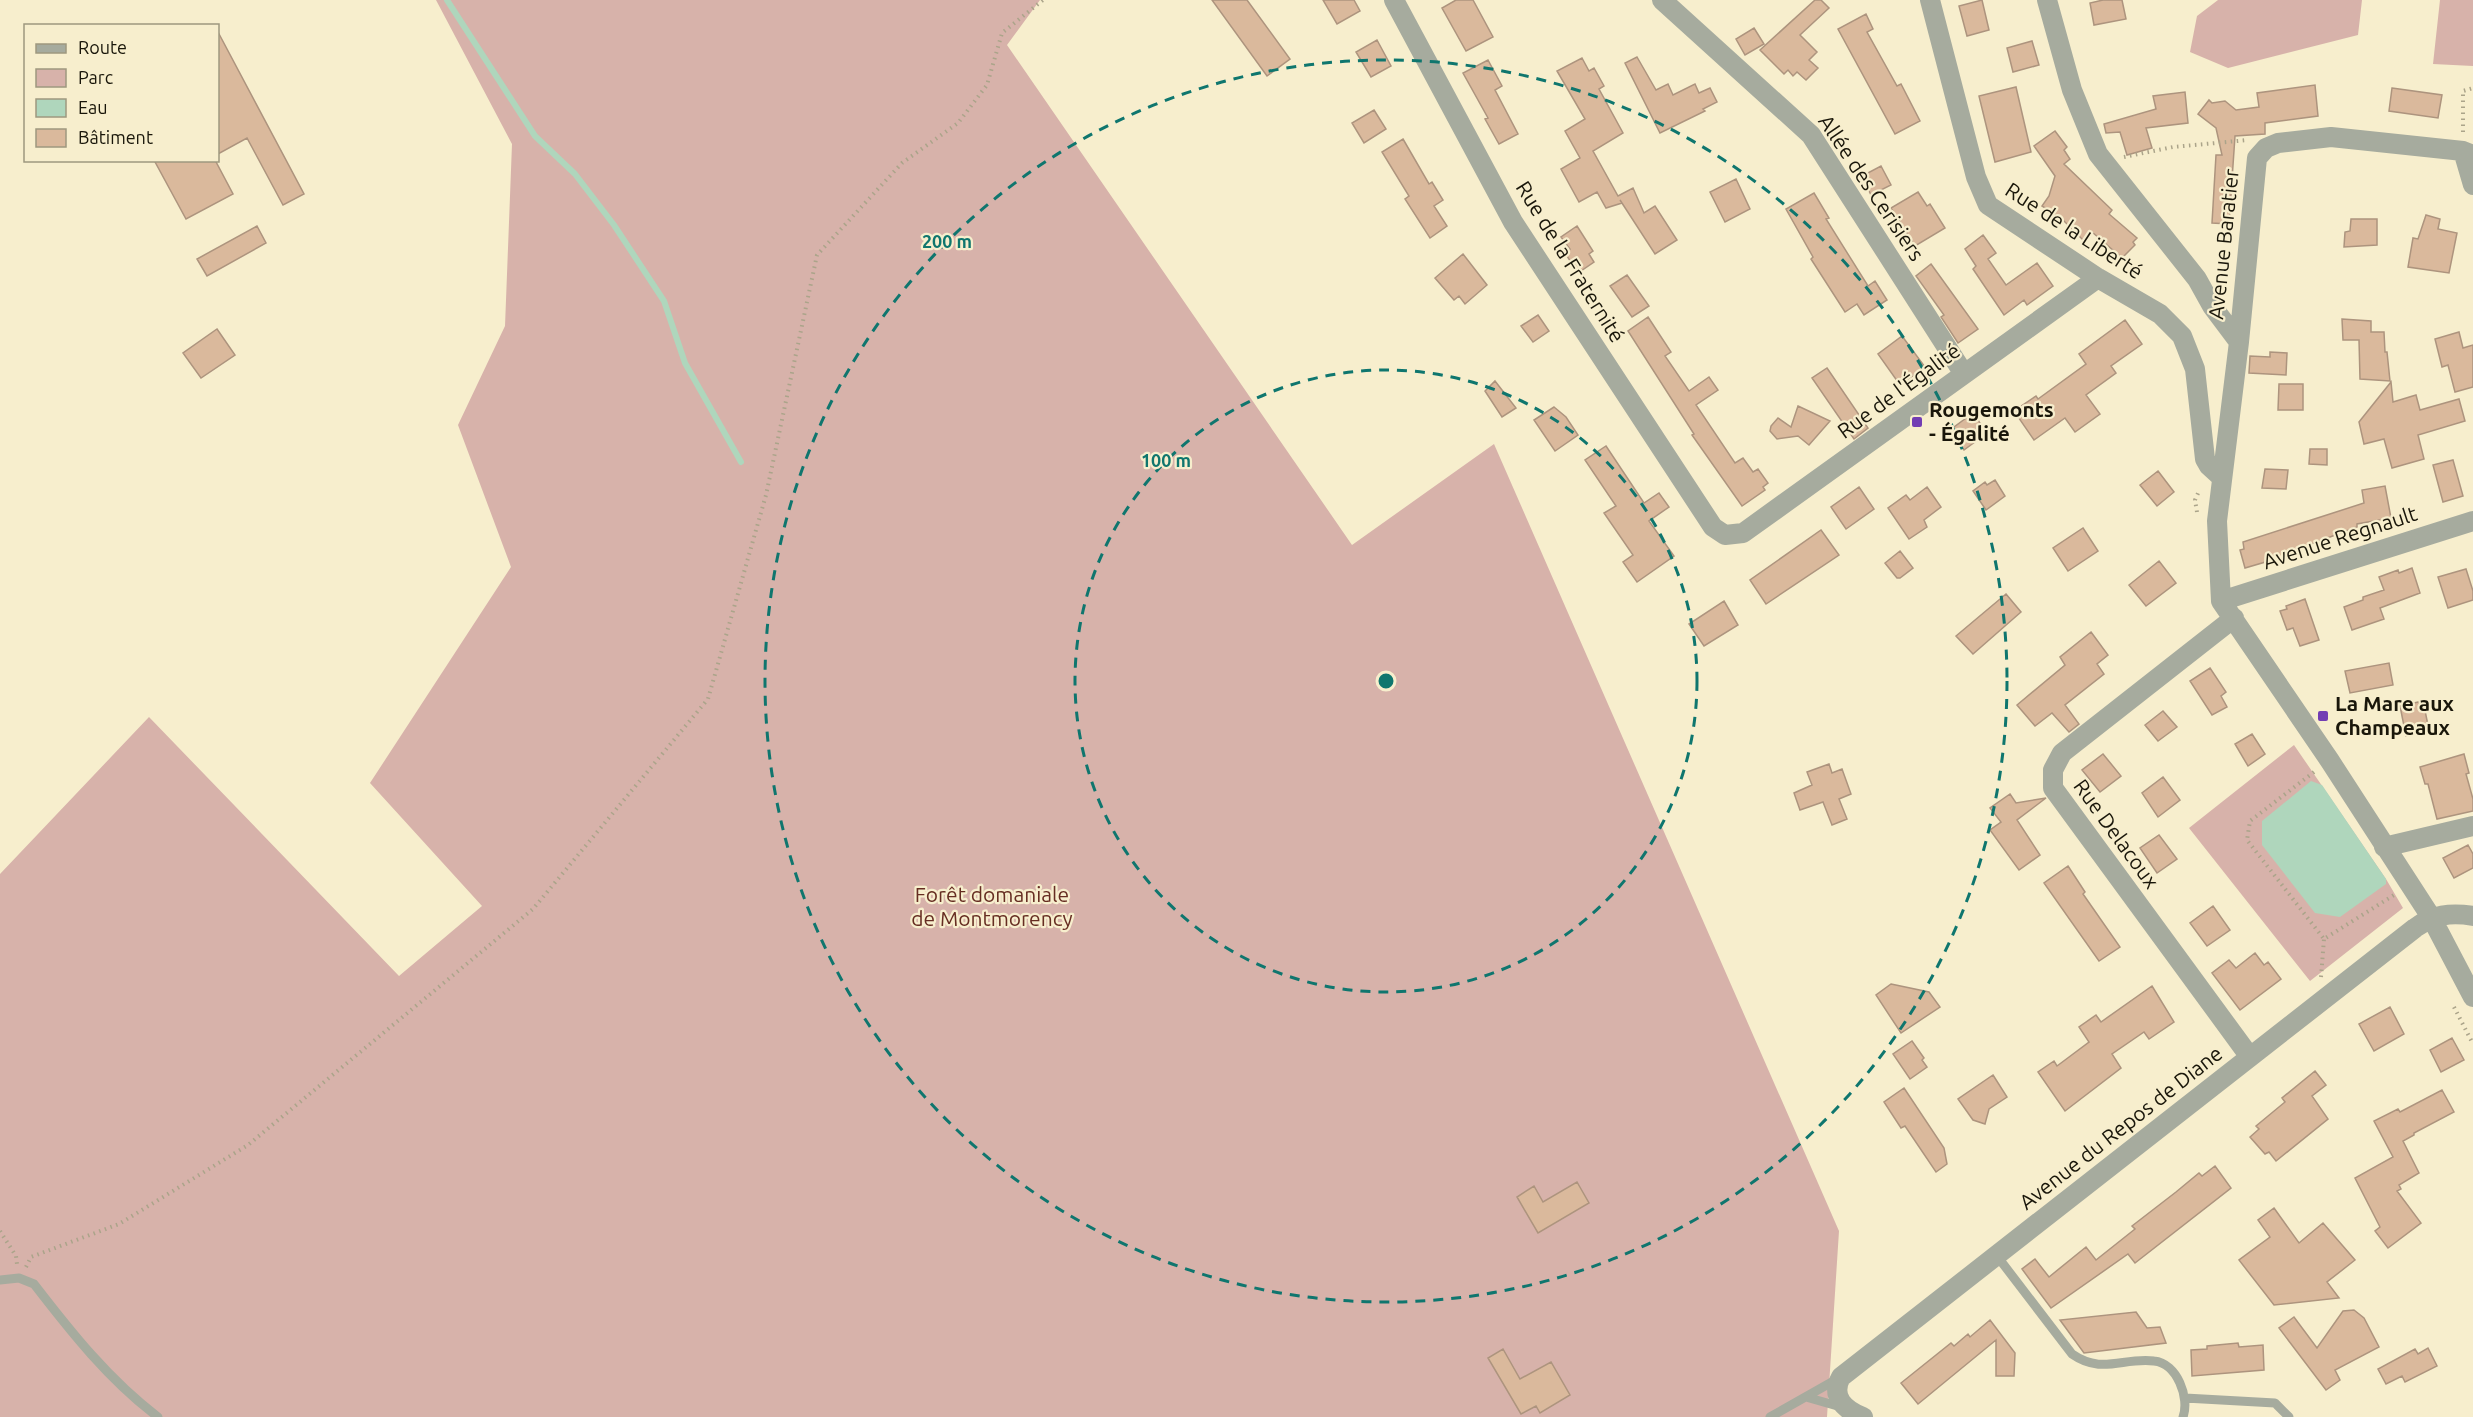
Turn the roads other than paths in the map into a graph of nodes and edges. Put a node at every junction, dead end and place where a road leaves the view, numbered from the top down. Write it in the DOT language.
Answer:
graph roads {
  1 [pos="1394,0"];
  2 [pos="1662,0"];
  3 [pos="1930,0"];
  4 [pos="2047,0"];
  5 [pos="2468,153"];
  6 [pos="2473,185"];
  7 [pos="2098,278"];
  8 [pos="2239,342"];
  9 [pos="1964,374"];
  10 [pos="2221,477"];
  11 [pos="2473,521"];
  12 [pos="1725,535"];
  13 [pos="2221,601"];
  14 [pos="2234,618"];
  15 [pos="2473,826"];
  16 [pos="2384,847"];
  17 [pos="2473,916"];
  18 [pos="2431,917"];
  19 [pos="2473,997"];
  20 [pos="2250,1057"];
  21 [pos="1997,1256"];
  22 [pos="0,1280"];
  23 [pos="1841,1377"];
  24 [pos="1806,1397"];
  25 [pos="2185,1398"];
  26 [pos="1855,1413"];
  27 [pos="158,1417"];
  28 [pos="1770,1417"];
  29 [pos="2183,1417"];
  30 [pos="2289,1417"];
  1 -- 12 [label="street, Rue de la Fraternité"];
  2 -- 9 [label="street, Allée des Cerisiers"];
  3 -- 7 [label="street, Rue de la Liberté"];
  4 -- 8 [label="street"];
  5 -- 6 [label="street"];
  5 -- 8 [label="street, Avenue Baratier"];
  7 -- 9 [label="street, Rue de l'Égalité"];
  7 -- 10 [label="street, Rue de la Liberté"];
  8 -- 10 [label="street, Avenue Baratier"];
  9 -- 12 [label="street, Rue de l'Égalité"];
  10 -- 13 [label="street, Avenue Baratier"];
  11 -- 13 [label="street, Avenue Regnault"];
  13 -- 14 [label="street"];
  14 -- 16 [label="street"];
  14 -- 20 [label="street, Rue Delacoux"];
  15 -- 16 [label="street"];
  16 -- 18 [label="street"];
  17 -- 18 [label="street"];
  18 -- 19 [label="street"];
  18 -- 20 [label="street, Avenue du Repos de Diane"];
  20 -- 21 [label="street, Avenue du Repos de Diane"];
  21 -- 23 [label="street, Avenue du Repos de Diane"];
  21 -- 25 [label="lane"];
  22 -- 27 [label="lane"];
  23 -- 24 [label="lane"];
  23 -- 26 [label="street"];
  24 -- 26 [label="lane"];
  24 -- 28 [label="lane"];
  25 -- 29 [label="lane"];
  25 -- 30 [label="lane"];
}
